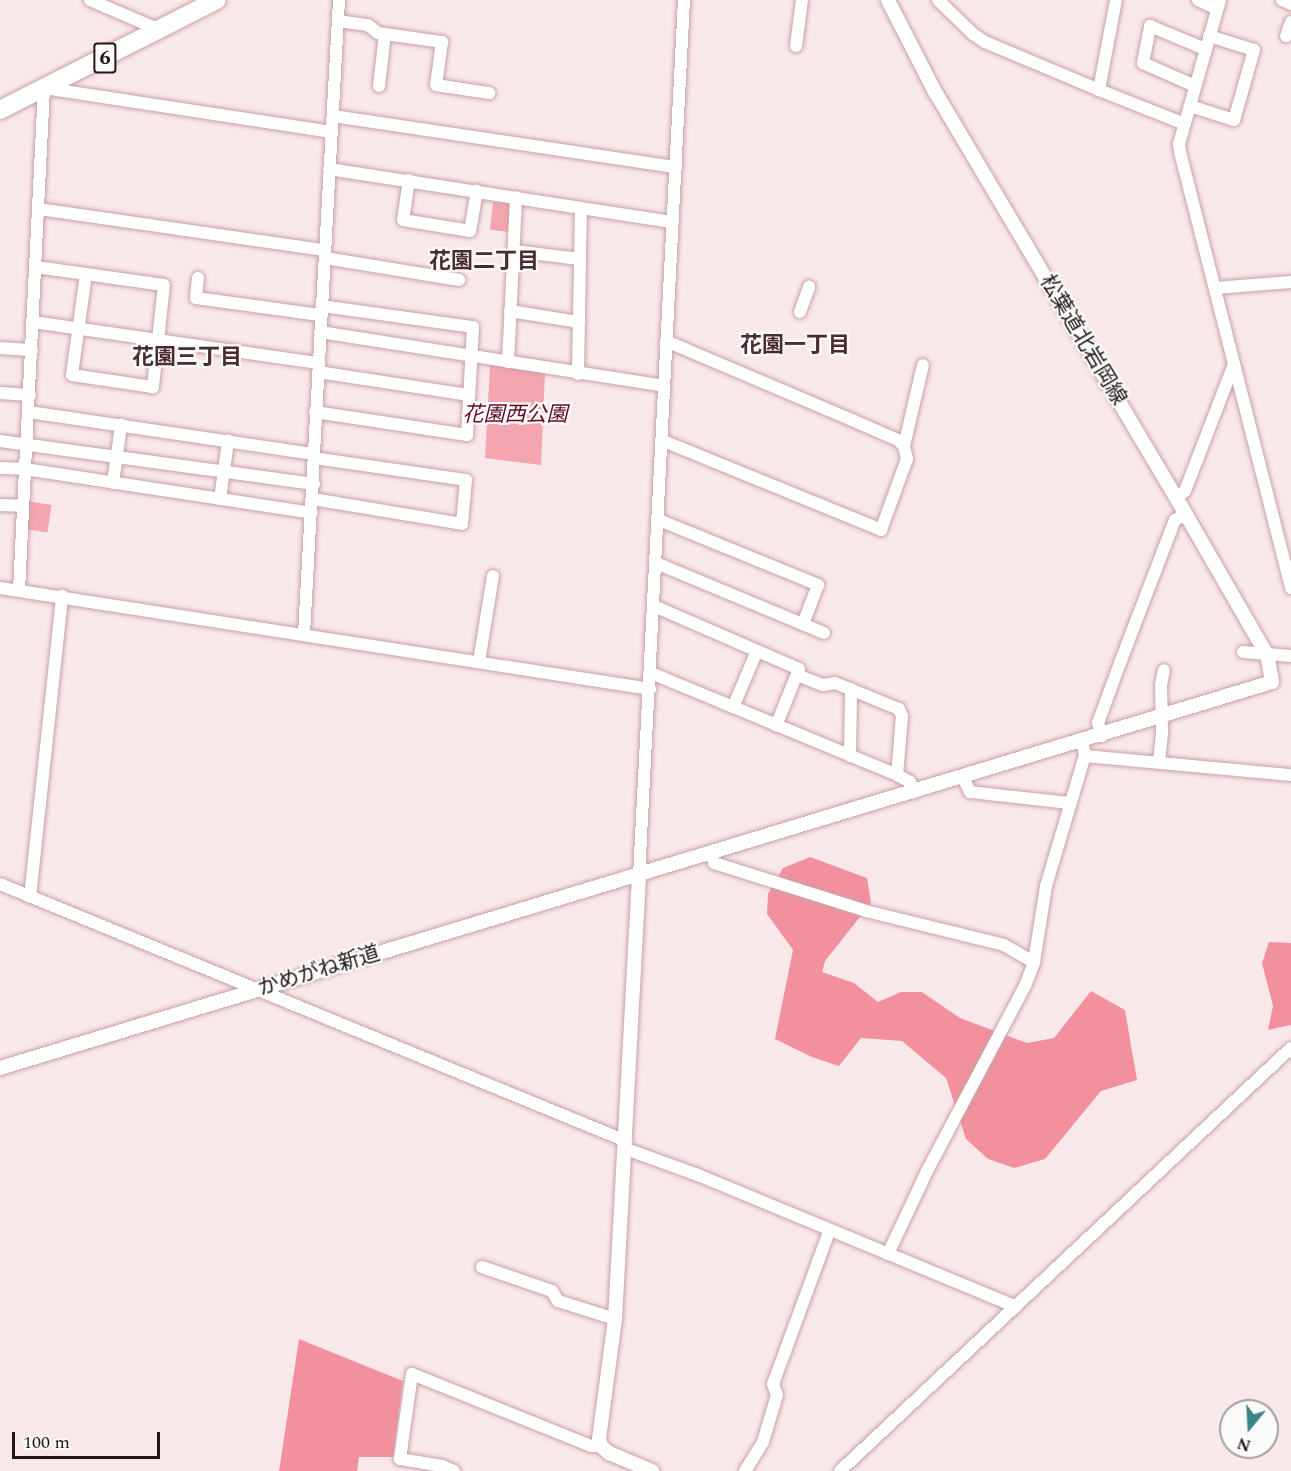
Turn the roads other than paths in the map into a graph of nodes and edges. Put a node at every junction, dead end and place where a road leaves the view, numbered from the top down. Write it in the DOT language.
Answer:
graph roads {
  1 [pos="90,0"];
  2 [pos="339,0"];
  3 [pos="684,0"];
  4 [pos="802,0"];
  5 [pos="888,0"];
  6 [pos="1116,0"];
  7 [pos="1198,0"];
  8 [pos="211,1"];
  9 [pos="944,2"];
  10 [pos="1218,4"];
  11 [pos="338,21"];
  12 [pos="1291,22"];
  13 [pos="160,30"];
  14 [pos="385,34"];
  15 [pos="1209,36"];
  16 [pos="1286,36"];
  17 [pos="796,46"];
  18 [pos="1205,49"];
  19 [pos="380,86"];
  20 [pos="1196,86"];
  21 [pos="44,88"];
  22 [pos="1099,90"];
  23 [pos="489,93"];
  24 [pos="1190,106"];
  25 [pos="0,110"];
  26 [pos="333,116"];
  27 [pos="1185,124"];
  28 [pos="332,132"];
  29 [pos="676,167"];
  30 [pos="329,169"];
  31 [pos="409,180"];
  32 [pos="477,191"];
  33 [pos="516,197"];
  34 [pos="581,208"];
  35 [pos="39,209"];
  36 [pos="673,222"];
  37 [pos="514,250"];
  38 [pos="325,254"];
  39 [pos="580,259"];
  40 [pos="36,267"];
  41 [pos="86,274"];
  42 [pos="198,278"];
  43 [pos="459,280"];
  44 [pos="1291,282"];
  45 [pos="809,287"];
  46 [pos="1215,288"];
  47 [pos="320,311"];
  48 [pos="510,311"];
  49 [pos="800,312"];
  50 [pos="33,322"];
  51 [pos="579,322"];
  52 [pos="79,329"];
  53 [pos="320,333"];
  54 [pos="158,340"];
  55 [pos="666,341"];
  56 [pos="0,348"];
  57 [pos="32,350"];
  58 [pos="471,355"];
  59 [pos="508,362"];
  60 [pos="1234,364"];
  61 [pos="923,365"];
  62 [pos="318,368"];
  63 [pos="578,374"];
  64 [pos="663,386"];
  65 [pos="0,393"];
  66 [pos="30,395"];
  67 [pos="469,395"];
  68 [pos="29,412"];
  69 [pos="315,412"];
  70 [pos="121,425"];
  71 [pos="661,440"];
  72 [pos="0,441"];
  73 [pos="228,441"];
  74 [pos="26,443"];
  75 [pos="904,446"];
  76 [pos="117,455"];
  77 [pos="314,456"];
  78 [pos="0,468"];
  79 [pos="25,469"];
  80 [pos="224,471"];
  81 [pos="113,483"];
  82 [pos="314,484"];
  83 [pos="1177,498"];
  84 [pos="220,499"];
  85 [pos="313,499"];
  86 [pos="0,505"];
  87 [pos="23,506"];
  88 [pos="312,513"];
  89 [pos="1186,514"];
  90 [pos="659,520"];
  91 [pos="656,563"];
  92 [pos="493,576"];
  93 [pos="0,588"];
  94 [pos="1291,588"];
  95 [pos="19,590"];
  96 [pos="62,596"];
  97 [pos="654,606"];
  98 [pos="803,624"];
  99 [pos="824,633"];
  100 [pos="304,634"];
  101 [pos="757,651"];
  102 [pos="1243,652"];
  103 [pos="1267,655"];
  104 [pos="1291,656"];
  105 [pos="479,662"];
  106 [pos="1164,670"];
  107 [pos="651,673"];
  108 [pos="797,675"];
  109 [pos="1272,682"];
  110 [pos="650,689"];
  111 [pos="851,689"];
  112 [pos="733,707"];
  113 [pos="1162,717"];
  114 [pos="776,726"];
  115 [pos="1102,736"];
  116 [pos="1082,742"];
  117 [pos="850,756"];
  118 [pos="1084,756"];
  119 [pos="1159,762"];
  120 [pos="1291,775"];
  121 [pos="897,776"];
  122 [pos="963,778"];
  123 [pos="913,793"];
  124 [pos="1070,803"];
  125 [pos="712,854"];
  126 [pos="639,876"];
  127 [pos="0,884"];
  128 [pos="30,897"];
  129 [pos="1034,962"];
  130 [pos="256,990"];
  131 [pos="1291,1048"];
  132 [pos="0,1068"];
  133 [pos="626,1145"];
  134 [pos="829,1232"];
  135 [pos="888,1254"];
  136 [pos="483,1267"];
  137 [pos="1016,1308"];
  138 [pos="615,1318"];
  139 [pos="601,1446"];
  140 [pos="400,1465"];
  141 [pos="454,1471"];
  142 [pos="652,1471"];
  143 [pos="745,1471"];
  144 [pos="840,1471"];
  1 -- 13 [label="street"];
  2 -- 11 [label="street"];
  3 -- 29 [label="street"];
  4 -- 17 [label="street"];
  5 -- 83 [label="street, 松葉道北岩岡線"];
  6 -- 22 [label="street"];
  7 -- 10 [label="street"];
  8 -- 13 [label="main road, 6"];
  9 -- 22 [label="street"];
  10 -- 15 [label="street"];
  11 -- 14 [label="street"];
  11 -- 26 [label="street"];
  12 -- 16 [label="street"];
  13 -- 21 [label="main road, 6"];
  14 -- 19 [label="street"];
  14 -- 23 [label="street"];
  15 -- 18 [label="street"];
  15 -- 24 [label="street"];
  18 -- 20 [label="street"];
  18 -- 20 [label="street"];
  20 -- 24 [label="street"];
  21 -- 25 [label="main road, 6"];
  21 -- 28 [label="street"];
  21 -- 35 [label="street"];
  22 -- 27 [label="street"];
  24 -- 27 [label="street"];
  26 -- 28 [label="street"];
  26 -- 29 [label="street"];
  27 -- 46 [label="street"];
  28 -- 30 [label="street"];
  29 -- 36 [label="street"];
  30 -- 31 [label="street"];
  30 -- 38 [label="street"];
  31 -- 32 [label="street"];
  31 -- 32 [label="street"];
  32 -- 33 [label="street"];
  33 -- 34 [label="street"];
  33 -- 37 [label="street"];
  34 -- 36 [label="street"];
  34 -- 39 [label="street"];
  35 -- 38 [label="street"];
  35 -- 40 [label="street"];
  36 -- 55 [label="street"];
  37 -- 39 [label="street"];
  37 -- 48 [label="street"];
  38 -- 43 [label="street"];
  38 -- 47 [label="street"];
  39 -- 51 [label="street"];
  40 -- 41 [label="street"];
  40 -- 50 [label="street"];
  41 -- 52 [label="street"];
  41 -- 54 [label="street"];
  42 -- 47 [label="street"];
  44 -- 46 [label="street"];
  45 -- 49 [label="street"];
  46 -- 60 [label="street"];
  47 -- 53 [label="street"];
  47 -- 58 [label="street"];
  48 -- 51 [label="street"];
  48 -- 59 [label="street"];
  50 -- 52 [label="street"];
  50 -- 57 [label="street"];
  51 -- 63 [label="street"];
  52 -- 54 [label="street"];
  52 -- 54 [label="street"];
  53 -- 58 [label="street"];
  53 -- 62 [label="street"];
  54 -- 62 [label="street"];
  55 -- 64 [label="street"];
  55 -- 75 [label="street"];
  56 -- 57 [label="street"];
  57 -- 66 [label="street"];
  58 -- 59 [label="street"];
  58 -- 67 [label="street"];
  59 -- 63 [label="street"];
  60 -- 83 [label="street"];
  60 -- 94 [label="street"];
  61 -- 75 [label="street"];
  62 -- 67 [label="street"];
  62 -- 69 [label="street"];
  63 -- 64 [label="street"];
  64 -- 71 [label="street"];
  65 -- 66 [label="street"];
  66 -- 68 [label="street"];
  67 -- 69 [label="street"];
  68 -- 70 [label="street"];
  68 -- 74 [label="street"];
  69 -- 77 [label="street"];
  70 -- 73 [label="street"];
  70 -- 76 [label="street"];
  71 -- 75 [label="street"];
  71 -- 90 [label="street"];
  72 -- 74 [label="street"];
  73 -- 77 [label="street"];
  73 -- 80 [label="street"];
  74 -- 76 [label="street"];
  74 -- 79 [label="street"];
  76 -- 80 [label="street"];
  76 -- 81 [label="street"];
  77 -- 82 [label="street"];
  77 -- 85 [label="street"];
  78 -- 79 [label="street"];
  79 -- 81 [label="street"];
  79 -- 87 [label="street"];
  80 -- 82 [label="street"];
  80 -- 84 [label="street"];
  81 -- 84 [label="street"];
  82 -- 85 [label="street"];
  83 -- 89 [label="street, 松葉道北岩岡線"];
  84 -- 88 [label="street"];
  85 -- 88 [label="street"];
  86 -- 87 [label="street"];
  87 -- 95 [label="street"];
  88 -- 100 [label="street"];
  89 -- 103 [label="street, 松葉道北岩岡線"];
  89 -- 115 [label="street"];
  90 -- 91 [label="street"];
  90 -- 98 [label="street"];
  91 -- 97 [label="street"];
  91 -- 98 [label="street"];
  92 -- 105 [label="street"];
  93 -- 95 [label="street"];
  95 -- 96 [label="street"];
  96 -- 100 [label="street"];
  96 -- 128 [label="street"];
  97 -- 101 [label="street"];
  97 -- 107 [label="street"];
  98 -- 99 [label="street"];
  100 -- 105 [label="street"];
  101 -- 108 [label="street"];
  101 -- 112 [label="street"];
  102 -- 103 [label="street"];
  103 -- 104 [label="street"];
  103 -- 109 [label="street, 松葉道北岩岡線"];
  105 -- 110 [label="street"];
  106 -- 113 [label="street"];
  107 -- 110 [label="street"];
  107 -- 112 [label="street"];
  108 -- 111 [label="street"];
  108 -- 114 [label="street"];
  109 -- 113 [label="street, かめがね新道"];
  110 -- 126 [label="street"];
  111 -- 117 [label="street"];
  111 -- 121 [label="street"];
  112 -- 114 [label="street"];
  113 -- 115 [label="street, かめがね新道"];
  113 -- 119 [label="street"];
  114 -- 117 [label="street"];
  115 -- 116 [label="street, かめがね新道"];
  116 -- 118 [label="street"];
  116 -- 122 [label="street, かめがね新道"];
  117 -- 121 [label="street"];
  118 -- 119 [label="street"];
  118 -- 124 [label="street"];
  119 -- 120 [label="street"];
  121 -- 123 [label="street"];
  122 -- 123 [label="street, かめがね新道"];
  122 -- 124 [label="street"];
  123 -- 125 [label="street, かめがね新道"];
  124 -- 129 [label="street"];
  125 -- 126 [label="street, かめがね新道"];
  125 -- 129 [label="street"];
  126 -- 130 [label="street, かめがね新道"];
  126 -- 133 [label="street"];
  127 -- 128 [label="street"];
  128 -- 130 [label="street"];
  129 -- 135 [label="street"];
  130 -- 132 [label="street, かめがね新道"];
  130 -- 133 [label="street"];
  131 -- 137 [label="street"];
  133 -- 134 [label="street"];
  133 -- 138 [label="street"];
  134 -- 135 [label="street"];
  134 -- 143 [label="street"];
  135 -- 137 [label="street"];
  136 -- 138 [label="street"];
  137 -- 144 [label="street"];
  138 -- 139 [label="street"];
  139 -- 140 [label="street"];
  139 -- 142 [label="street"];
  140 -- 141 [label="street"];
}
